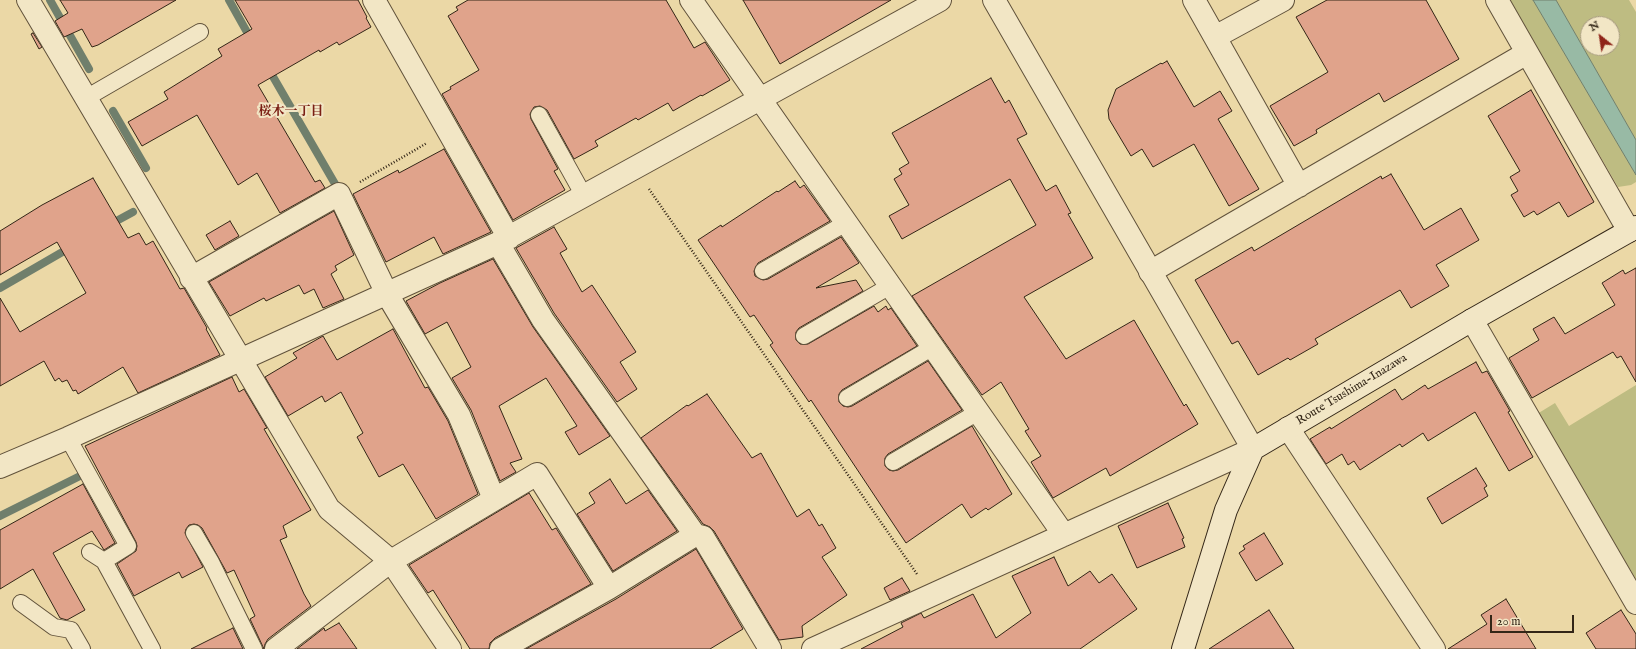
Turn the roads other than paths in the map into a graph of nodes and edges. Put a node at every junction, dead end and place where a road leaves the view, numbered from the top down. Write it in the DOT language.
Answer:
graph roads {
  1 [pos="28,0"];
  2 [pos="374,0"];
  3 [pos="691,0"];
  4 [pos="940,0"];
  5 [pos="994,0"];
  6 [pos="1194,0"];
  7 [pos="1283,0"];
  8 [pos="1497,0"];
  9 [pos="200,32"];
  10 [pos="1215,38"];
  11 [pos="1527,53"];
  12 [pos="86,98"];
  13 [pos="760,100"];
  14 [pos="539,115"];
  15 [pos="1299,186"];
  16 [pos="584,196"];
  17 [pos="846,223"];
  18 [pos="1632,229"];
  19 [pos="503,241"];
  20 [pos="763,271"];
  21 [pos="1150,272"];
  22 [pos="191,278"];
  23 [pos="890,286"];
  24 [pos="387,294"];
  25 [pos="1472,320"];
  26 [pos="804,336"];
  27 [pos="933,348"];
  28 [pos="240,360"];
  29 [pos="847,398"];
  30 [pos="978,412"];
  31 [pos="1288,428"];
  32 [pos="68,438"];
  33 [pos="1253,449"];
  34 [pos="893,462"];
  35 [pos="0,466"];
  36 [pos="494,499"];
  37 [pos="194,533"];
  38 [pos="695,535"];
  39 [pos="1064,535"];
  40 [pos="90,552"];
  41 [pos="104,561"];
  42 [pos="391,561"];
  43 [pos="609,588"];
  44 [pos="21,603"];
  45 [pos="1636,603"];
  46 [pos="82,649"];
  47 [pos="152,649"];
  48 [pos="254,649"];
  49 [pos="277,649"];
  50 [pos="450,649"];
  51 [pos="501,649"];
  52 [pos="770,649"];
  53 [pos="813,649"];
  54 [pos="1183,649"];
  55 [pos="1434,649"];
  1 -- 12 [label="street"];
  2 -- 19 [label="street"];
  3 -- 13 [label="street"];
  4 -- 13 [label="street"];
  5 -- 21 [label="street"];
  6 -- 10 [label="street"];
  7 -- 10 [label="street"];
  8 -- 11 [label="street"];
  9 -- 12 [label="lane"];
  10 -- 15 [label="street"];
  11 -- 15 [label="street"];
  11 -- 18 [label="street"];
  12 -- 22 [label="street"];
  13 -- 16 [label="street"];
  13 -- 17 [label="street"];
  14 -- 16 [label="lane"];
  15 -- 21 [label="street"];
  16 -- 19 [label="street"];
  17 -- 20 [label="lane"];
  17 -- 23 [label="street"];
  18 -- 25 [label="street, Route Tsushima-Inazawa"];
  19 -- 24 [label="street"];
  19 -- 38 [label="street"];
  21 -- 33 [label="street"];
  22 -- 24 [label="street"];
  22 -- 28 [label="street"];
  23 -- 26 [label="lane"];
  23 -- 27 [label="street"];
  24 -- 28 [label="street"];
  24 -- 36 [label="street"];
  25 -- 31 [label="street, Route Tsushima-Inazawa"];
  25 -- 45 [label="street"];
  27 -- 29 [label="lane"];
  27 -- 30 [label="street"];
  28 -- 32 [label="street"];
  28 -- 42 [label="street"];
  30 -- 34 [label="lane"];
  30 -- 39 [label="street"];
  31 -- 33 [label="street, Route Tsushima-Inazawa"];
  31 -- 55 [label="street"];
  32 -- 35 [label="street"];
  32 -- 41 [label="lane"];
  33 -- 39 [label="street, Route Tsushima-Inazawa"];
  33 -- 54 [label="street"];
  36 -- 42 [label="street"];
  36 -- 43 [label="street"];
  37 -- 48 [label="lane"];
  38 -- 43 [label="street"];
  38 -- 52 [label="street"];
  39 -- 53 [label="street, Route Tsushima-Inazawa"];
  40 -- 41 [label="lane"];
  41 -- 47 [label="lane"];
  42 -- 49 [label="street"];
  42 -- 50 [label="street"];
  43 -- 51 [label="street"];
  44 -- 46 [label="lane"];
}
